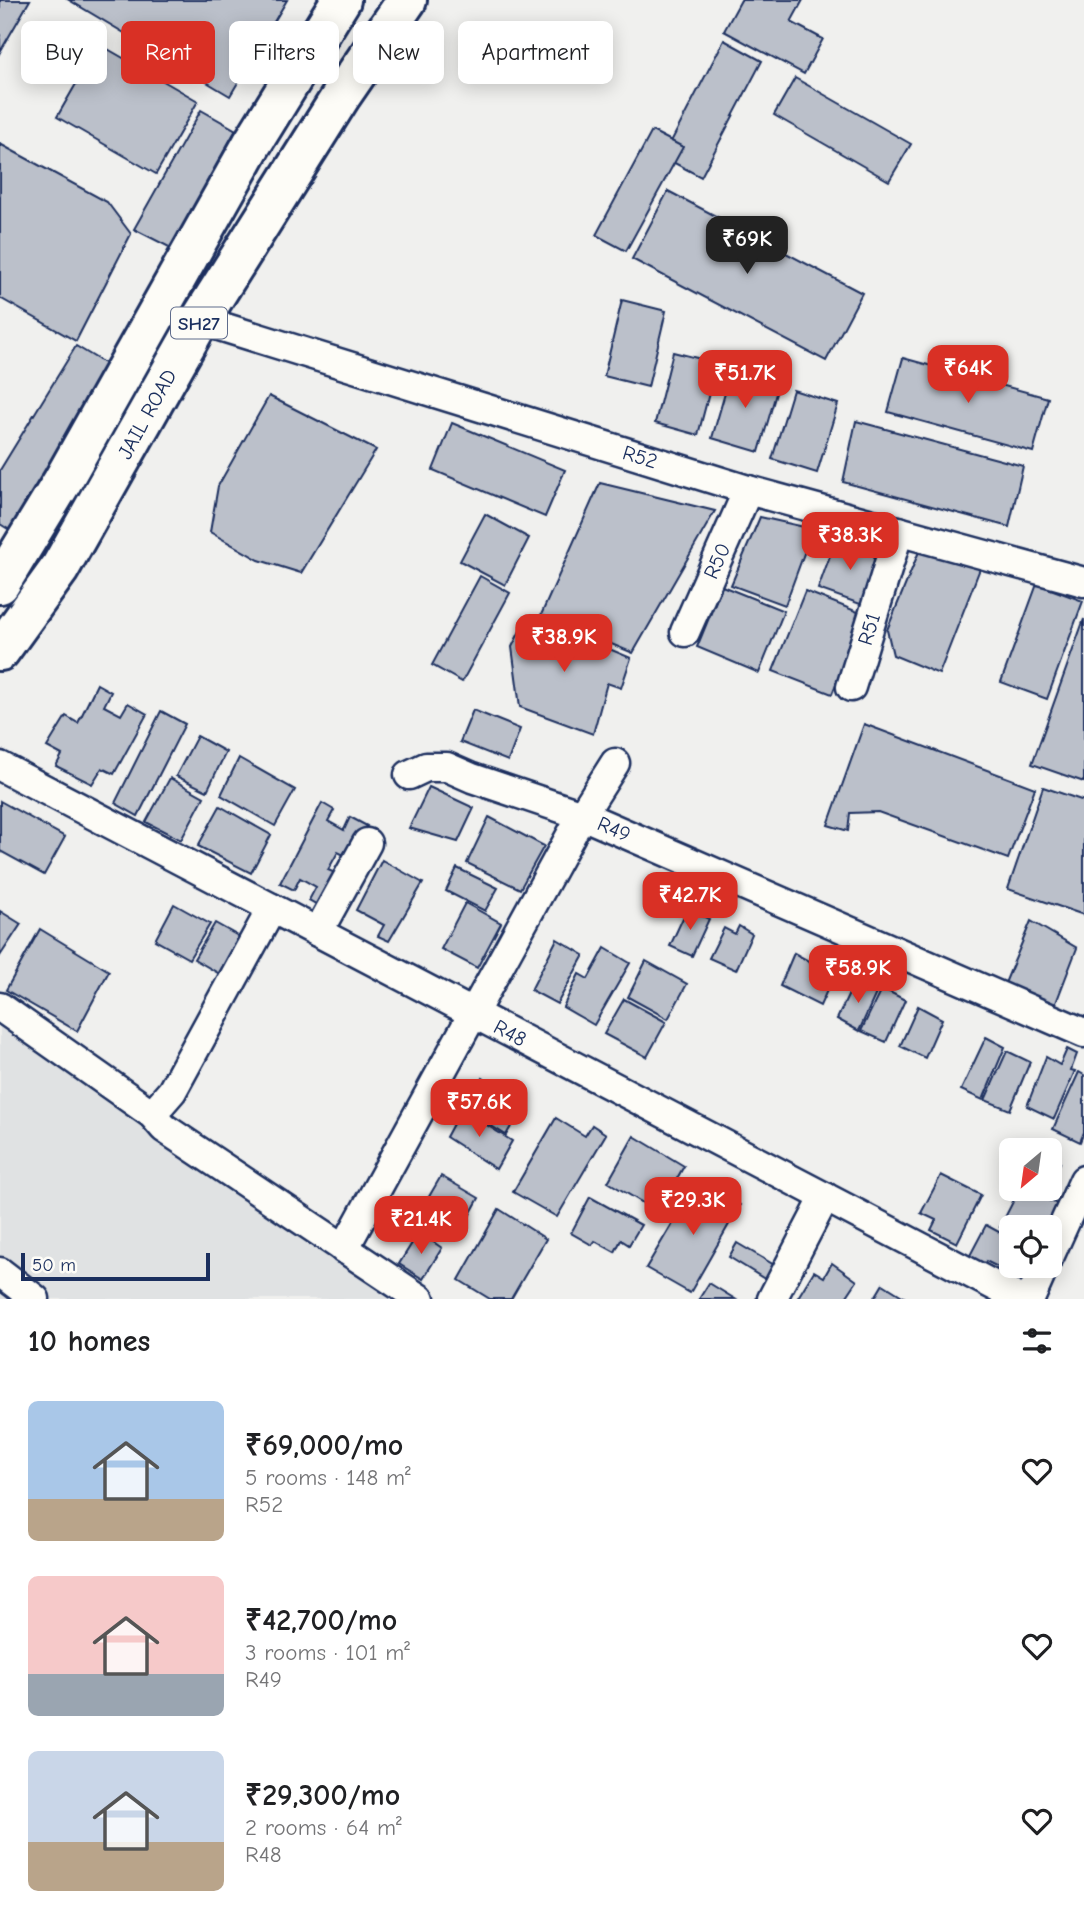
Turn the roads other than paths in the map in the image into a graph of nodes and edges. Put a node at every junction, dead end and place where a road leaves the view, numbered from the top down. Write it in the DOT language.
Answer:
graph roads {
  1 [pos="341,0"];
  2 [pos="407,0"];
  3 [pos="328,21"];
  4 [pos="289,84"];
  5 [pos="324,84"];
  6 [pos="341,96"];
  7 [pos="200,320"];
  8 [pos="748,490"];
  9 [pos="899,531"];
  10 [pos="4,571"];
  11 [pos="1084,582"];
  12 [pos="685,632"];
  13 [pos="0,651"];
  14 [pos="851,687"];
  15 [pos="615,763"];
  16 [pos="0,766"];
  17 [pos="409,775"];
  18 [pos="582,815"];
  19 [pos="367,843"];
  20 [pos="272,908"];
  21 [pos="318,932"];
  22 [pos="0,1007"];
  23 [pos="474,1014"];
  24 [pos="1084,1033"];
  25 [pos="152,1114"];
  26 [pos="1084,1180"];
  27 [pos="825,1197"];
  28 [pos="1077,1213"];
  29 [pos="1062,1236"];
  30 [pos="344,1249"];
  31 [pos="0,1272"];
  32 [pos="1039,1278"];
  33 [pos="35,1299"];
  34 [pos="420,1299"];
  35 [pos="772,1299"];
  36 [pos="1020,1299"];
  37 [pos="1030,1299"];
  1 -- 3 [label="main road"];
  2 -- 6 [label="main road, JAIL ROAD / SH27"];
  4 -- 10 [label="main road"];
  5 -- 6 [label="main road"];
  6 -- 7 [label="main road, JAIL ROAD / SH27"];
  7 -- 8 [label="street, R52"];
  7 -- 13 [label="main road, JAIL ROAD / SH27"];
  8 -- 9 [label="street, R52"];
  8 -- 12 [label="street, R50"];
  9 -- 11 [label="street, R52"];
  9 -- 14 [label="street, R51"];
  15 -- 18 [label="street"];
  16 -- 20 [label="street, R48"];
  17 -- 18 [label="street"];
  18 -- 23 [label="street, R49"];
  18 -- 24 [label="street, R49"];
  19 -- 21 [label="street"];
  20 -- 21 [label="street, R48"];
  20 -- 25 [label="street"];
  21 -- 23 [label="street, R48"];
  22 -- 25 [label="street"];
  23 -- 27 [label="street, R48"];
  23 -- 30 [label="street, R49"];
  25 -- 30 [label="street"];
  26 -- 28 [label="street"];
  27 -- 35 [label="street"];
  27 -- 36 [label="street, R48"];
  28 -- 29 [label="street"];
  30 -- 34 [label="street"];
  31 -- 33 [label="street"];
  32 -- 37 [label="street"];
}
